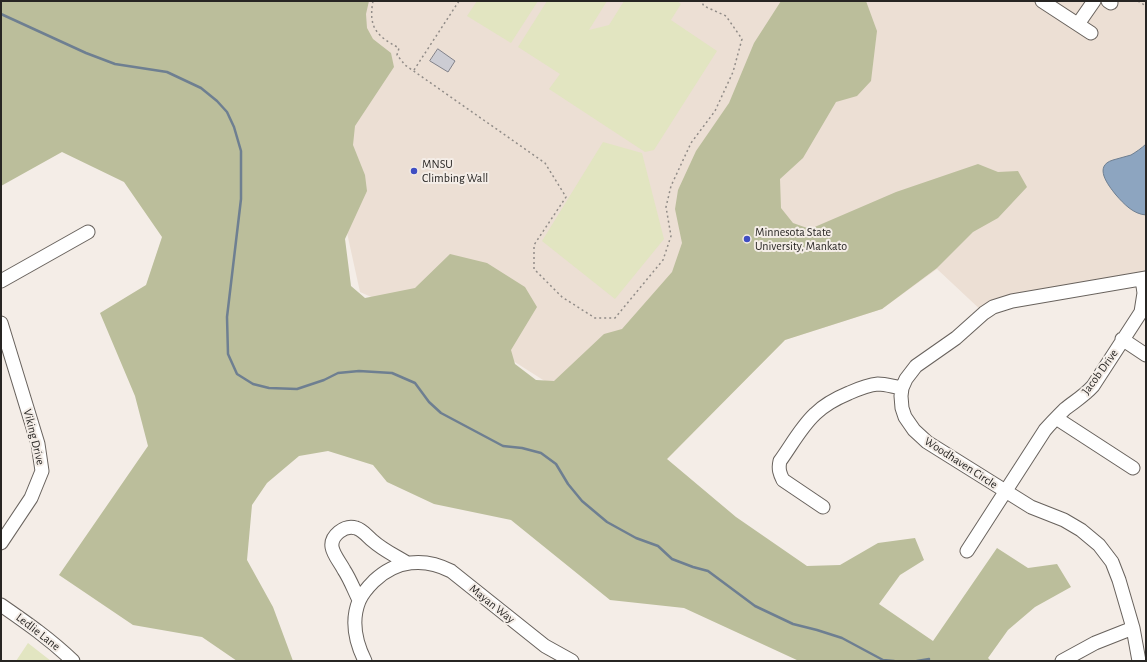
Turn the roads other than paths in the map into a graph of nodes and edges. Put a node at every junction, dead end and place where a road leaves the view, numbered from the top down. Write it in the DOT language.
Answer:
graph roads {
  1 [pos="1042,1"];
  2 [pos="1094,1"];
  3 [pos="1078,24"];
  4 [pos="1091,33"];
  5 [pos="88,232"];
  6 [pos="1144,278"];
  7 [pos="1,281"];
  8 [pos="1,323"];
  9 [pos="1122,340"];
  10 [pos="1146,355"];
  11 [pos="902,388"];
  12 [pos="1056,418"];
  13 [pos="1134,468"];
  14 [pos="1005,492"];
  15 [pos="823,507"];
  16 [pos="1,543"];
  17 [pos="967,551"];
  18 [pos="407,564"];
  19 [pos="360,600"];
  20 [pos="1,605"];
  21 [pos="1133,628"];
  22 [pos="73,661"];
  23 [pos="365,661"];
  24 [pos="572,661"];
  25 [pos="1062,661"];
  26 [pos="1139,661"];
  1 -- 3 [label="street"];
  2 -- 3 [label="street"];
  3 -- 4 [label="street"];
  5 -- 7 [label="street"];
  6 -- 9 [label="street, Jacob Drive"];
  6 -- 11 [label="street"];
  8 -- 16 [label="street, Viking Drive"];
  9 -- 10 [label="street, Jacob Drive"];
  9 -- 12 [label="street, Jacob Drive"];
  11 -- 14 [label="street, Woodhaven Circle"];
  11 -- 15 [label="street"];
  12 -- 13 [label="street"];
  12 -- 14 [label="street, Jacob Drive"];
  14 -- 17 [label="street, Jacob Drive"];
  14 -- 21 [label="street, Woodhaven Circle"];
  18 -- 19 [label="street, Mayan Way"];
  18 -- 19 [label="street"];
  18 -- 24 [label="street, Mayan Way"];
  19 -- 23 [label="street, Mayan Way"];
  20 -- 22 [label="street, Ledlie Lane"];
  21 -- 25 [label="street"];
  21 -- 26 [label="street, Woodhaven Circle"];
}
